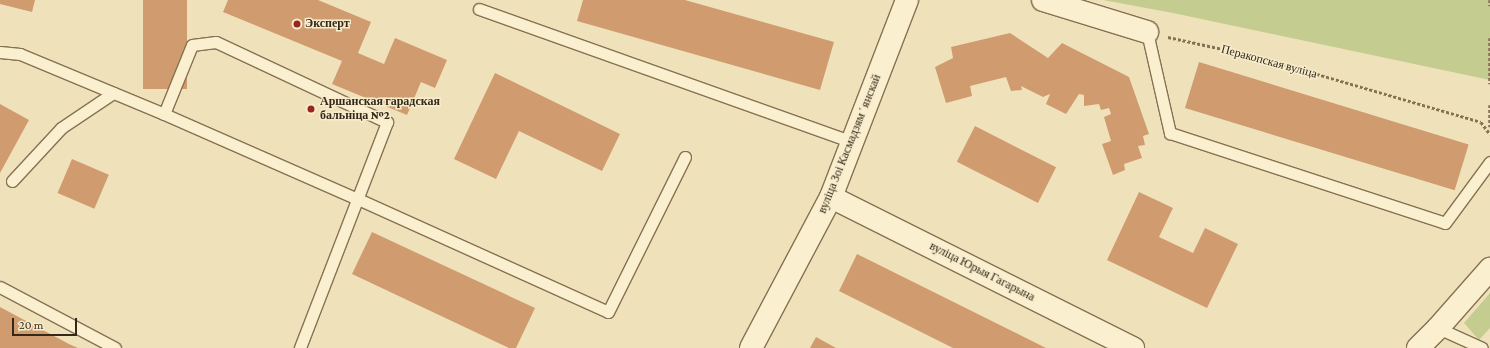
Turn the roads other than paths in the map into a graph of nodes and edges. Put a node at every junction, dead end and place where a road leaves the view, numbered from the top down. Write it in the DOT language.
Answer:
graph roads {
  1 [pos="908,0"];
  2 [pos="1043,0"];
  3 [pos="479,9"];
  4 [pos="1147,32"];
  5 [pos="0,52"];
  6 [pos="114,93"];
  7 [pos="164,114"];
  8 [pos="853,142"];
  9 [pos="685,157"];
  10 [pos="1490,162"];
  11 [pos="12,181"];
  12 [pos="831,197"];
  13 [pos="358,199"];
  14 [pos="1490,270"];
  15 [pos="0,287"];
  16 [pos="1438,328"];
  17 [pos="115,348"];
  18 [pos="300,348"];
  19 [pos="752,348"];
  20 [pos="1133,348"];
  21 [pos="1418,348"];
  22 [pos="1482,348"];
  1 -- 8 [label="street, вуліца Зоі Касмадзямʼянскай"];
  2 -- 4 [label="street"];
  3 -- 8 [label="lane"];
  4 -- 10 [label="lane"];
  5 -- 6 [label="lane"];
  6 -- 7 [label="lane"];
  6 -- 11 [label="lane"];
  7 -- 13 [label="lane"];
  7 -- 13 [label="lane"];
  8 -- 12 [label="street, вуліца Зоі Касмадзямʼянскай"];
  9 -- 13 [label="lane"];
  12 -- 19 [label="street, вуліца Зоі Касмадзямʼянскай"];
  12 -- 20 [label="street, вуліца Юрыя Гагарына"];
  13 -- 18 [label="lane"];
  14 -- 16 [label="street"];
  15 -- 17 [label="lane"];
  16 -- 21 [label="street"];
  16 -- 22 [label="lane"];
}
